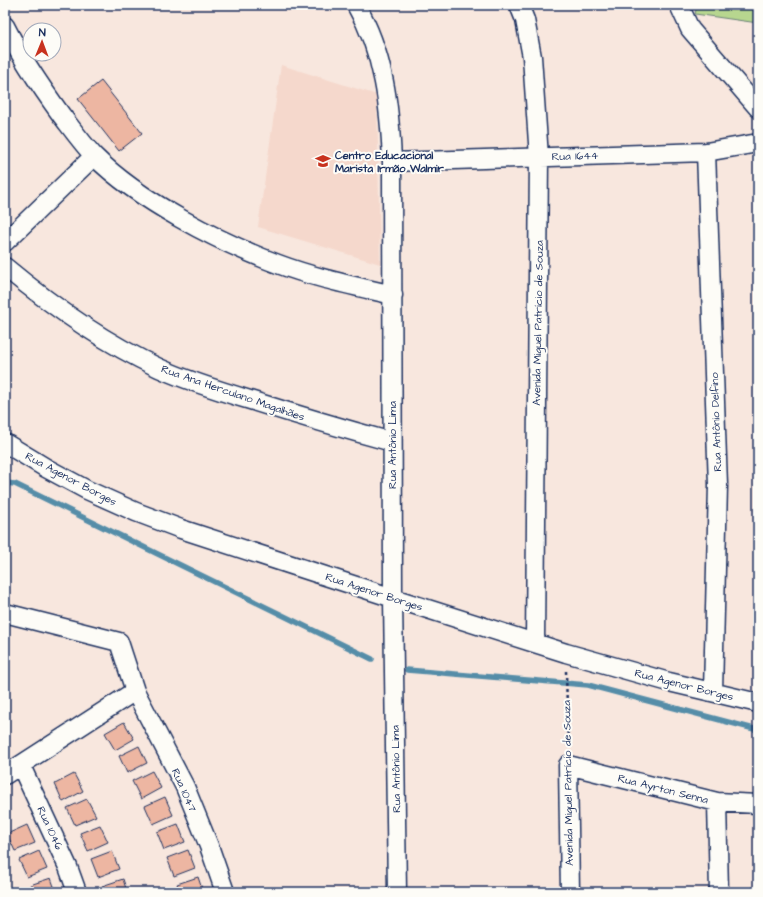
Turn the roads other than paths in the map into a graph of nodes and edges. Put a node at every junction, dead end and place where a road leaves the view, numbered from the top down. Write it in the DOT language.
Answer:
graph roads {
  1 [pos="356,5"];
  2 [pos="520,5"];
  3 [pos="679,5"];
  4 [pos="5,26"];
  5 [pos="758,108"];
  6 [pos="758,143"];
  7 [pos="706,152"];
  8 [pos="94,156"];
  9 [pos="539,158"];
  10 [pos="392,162"];
  11 [pos="5,242"];
  12 [pos="5,267"];
  13 [pos="393,295"];
  14 [pos="5,442"];
  15 [pos="392,442"];
  16 [pos="393,598"];
  17 [pos="5,613"];
  18 [pos="534,643"];
  19 [pos="135,691"];
  20 [pos="713,692"];
  21 [pos="758,703"];
  22 [pos="568,765"];
  23 [pos="21,766"];
  24 [pos="5,775"];
  25 [pos="718,802"];
  26 [pos="758,804"];
  27 [pos="77,892"];
  28 [pos="225,892"];
  29 [pos="398,892"];
  30 [pos="570,892"];
  31 [pos="719,892"];
  1 -- 10 [label="street, Rua Antônio Lima"];
  2 -- 9 [label="street, Avenida Miguel Patrício de Souza"];
  3 -- 5 [label="street"];
  4 -- 8 [label="street"];
  6 -- 7 [label="street, Rua 1644"];
  7 -- 9 [label="street, Rua 1644"];
  7 -- 20 [label="street, Rua Antônio Delfino"];
  8 -- 11 [label="street"];
  8 -- 13 [label="street"];
  9 -- 10 [label="street, Rua 1644"];
  9 -- 18 [label="street, Avenida Miguel Patrício de Souza"];
  10 -- 13 [label="street, Rua Antônio Lima"];
  12 -- 15 [label="street, Rua Ana Herculano Magalhães"];
  13 -- 15 [label="street, Rua Antônio Lima"];
  14 -- 16 [label="street, Rua Agenor Borges"];
  15 -- 16 [label="street, Rua Antônio Lima"];
  16 -- 18 [label="street, Rua Agenor Borges"];
  16 -- 29 [label="street, Rua Antônio Lima"];
  17 -- 19 [label="street, Rua 1047"];
  18 -- 20 [label="street, Rua Agenor Borges"];
  19 -- 23 [label="street"];
  19 -- 28 [label="street, Rua 1047"];
  20 -- 21 [label="street, Rua Agenor Borges"];
  22 -- 25 [label="street, Rua Ayrton Senna"];
  22 -- 30 [label="street, Avenida Miguel Patrício de Souza"];
  23 -- 24 [label="street"];
  23 -- 27 [label="street, Rua 1046"];
  25 -- 26 [label="street, Rua Ayrton Senna"];
  25 -- 31 [label="street"];
}
